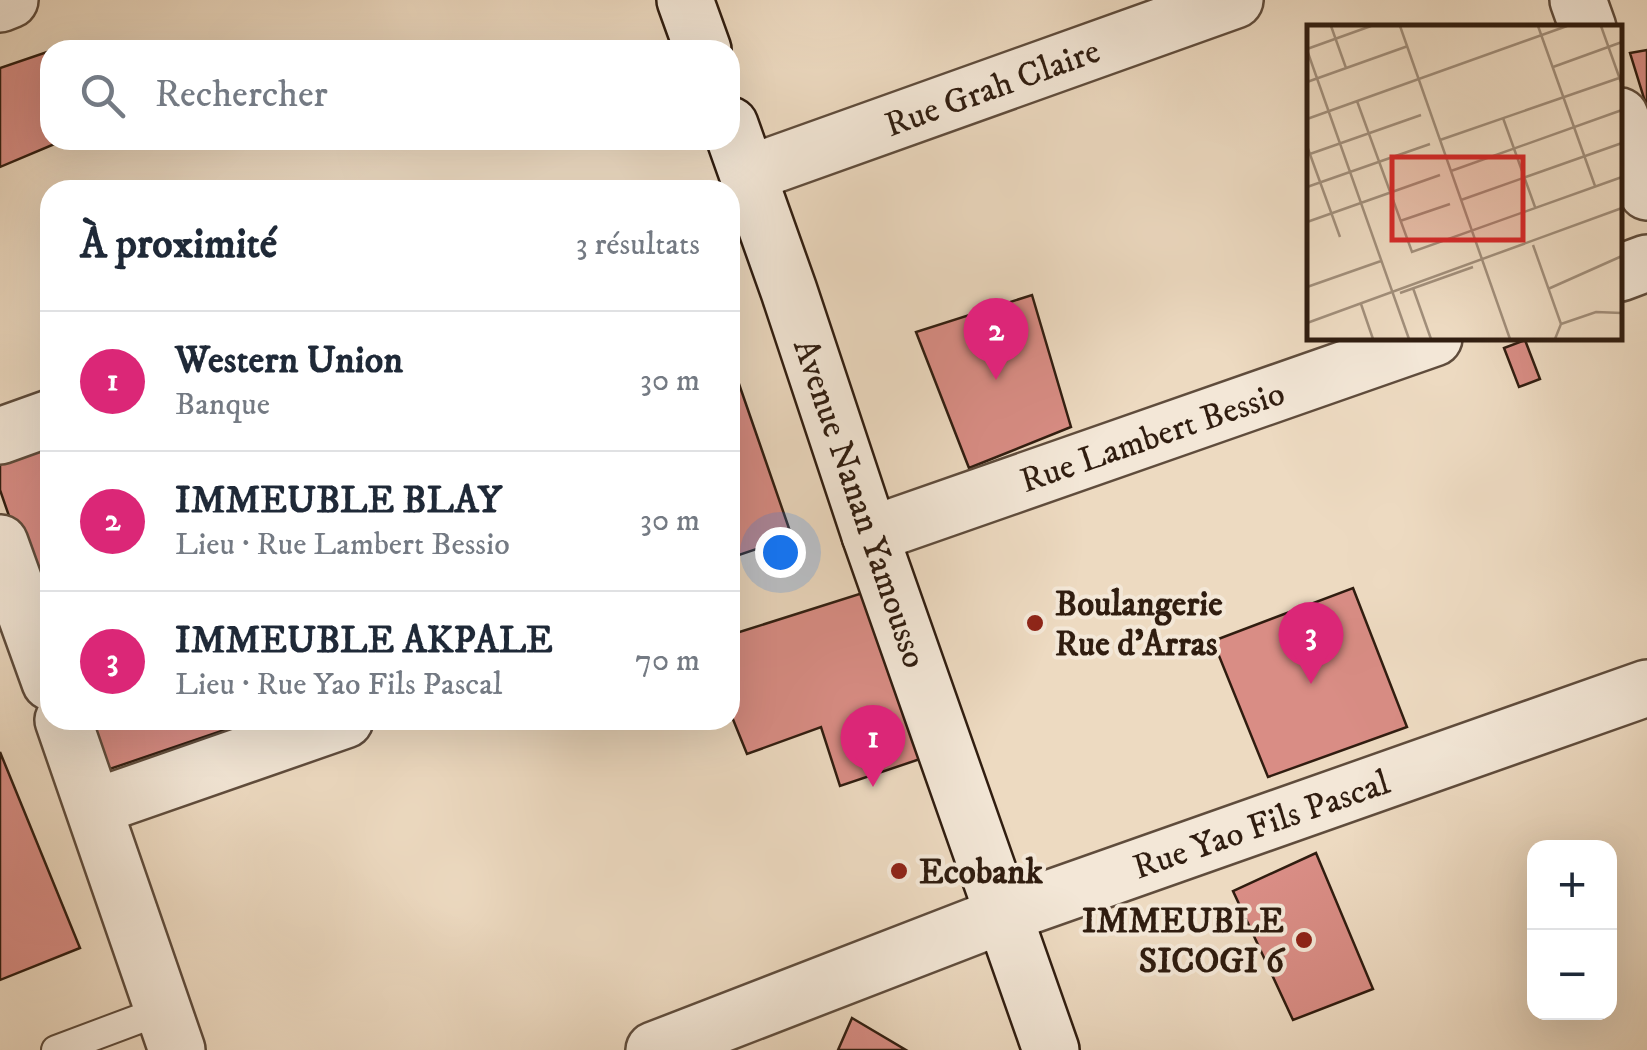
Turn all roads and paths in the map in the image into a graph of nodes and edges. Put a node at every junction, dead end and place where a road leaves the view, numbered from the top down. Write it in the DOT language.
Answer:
graph roads {
  1 [pos="10,0"];
  2 [pos="684,0"];
  3 [pos="1236,0"];
  4 [pos="1578,0"];
  5 [pos="0,4"];
  6 [pos="1587,25"];
  7 [pos="699,40"];
  8 [pos="1622,122"];
  9 [pos="739,150"];
  10 [pos="740,150"];
  11 [pos="1647,192"];
  12 [pos="1647,263"];
  13 [pos="1622,271"];
  14 [pos="1428,340"];
  15 [pos="40,422"];
  16 [pos="0,436"];
  17 [pos="870,535"];
  18 [pos="0,543"];
  19 [pos="40,654"];
  20 [pos="1647,688"];
  21 [pos="68,730"];
  22 [pos="316,730"];
  23 [pos="95,808"];
  24 [pos="1003,914"];
  25 [pos="170,1030"];
  26 [pos="56,1050"];
  27 [pos="654,1050"];
  28 [pos="1050,1050"];
  1 -- 5 [label="street"];
  2 -- 7 [label="street"];
  3 -- 10 [label="street, Rue Grah Claire"];
  4 -- 6 [label="street"];
  8 -- 11 [label="street"];
  9 -- 17 [label="street, Avenue Nanan Yamousso"];
  12 -- 13 [label="street"];
  14 -- 17 [label="street, Rue Lambert Bessio"];
  15 -- 16 [label="street"];
  17 -- 24 [label="street, Avenue Nanan Yamousso"];
  18 -- 19 [label="street"];
  20 -- 24 [label="street, Rue Yao Fils Pascal"];
  21 -- 23 [label="street"];
  22 -- 23 [label="street"];
  23 -- 25 [label="street"];
  24 -- 27 [label="street, Rue Yao Fils Pascal"];
  24 -- 28 [label="street, Avenue Nanan Yamousso"];
  25 -- 26 [label="lane"];
}
